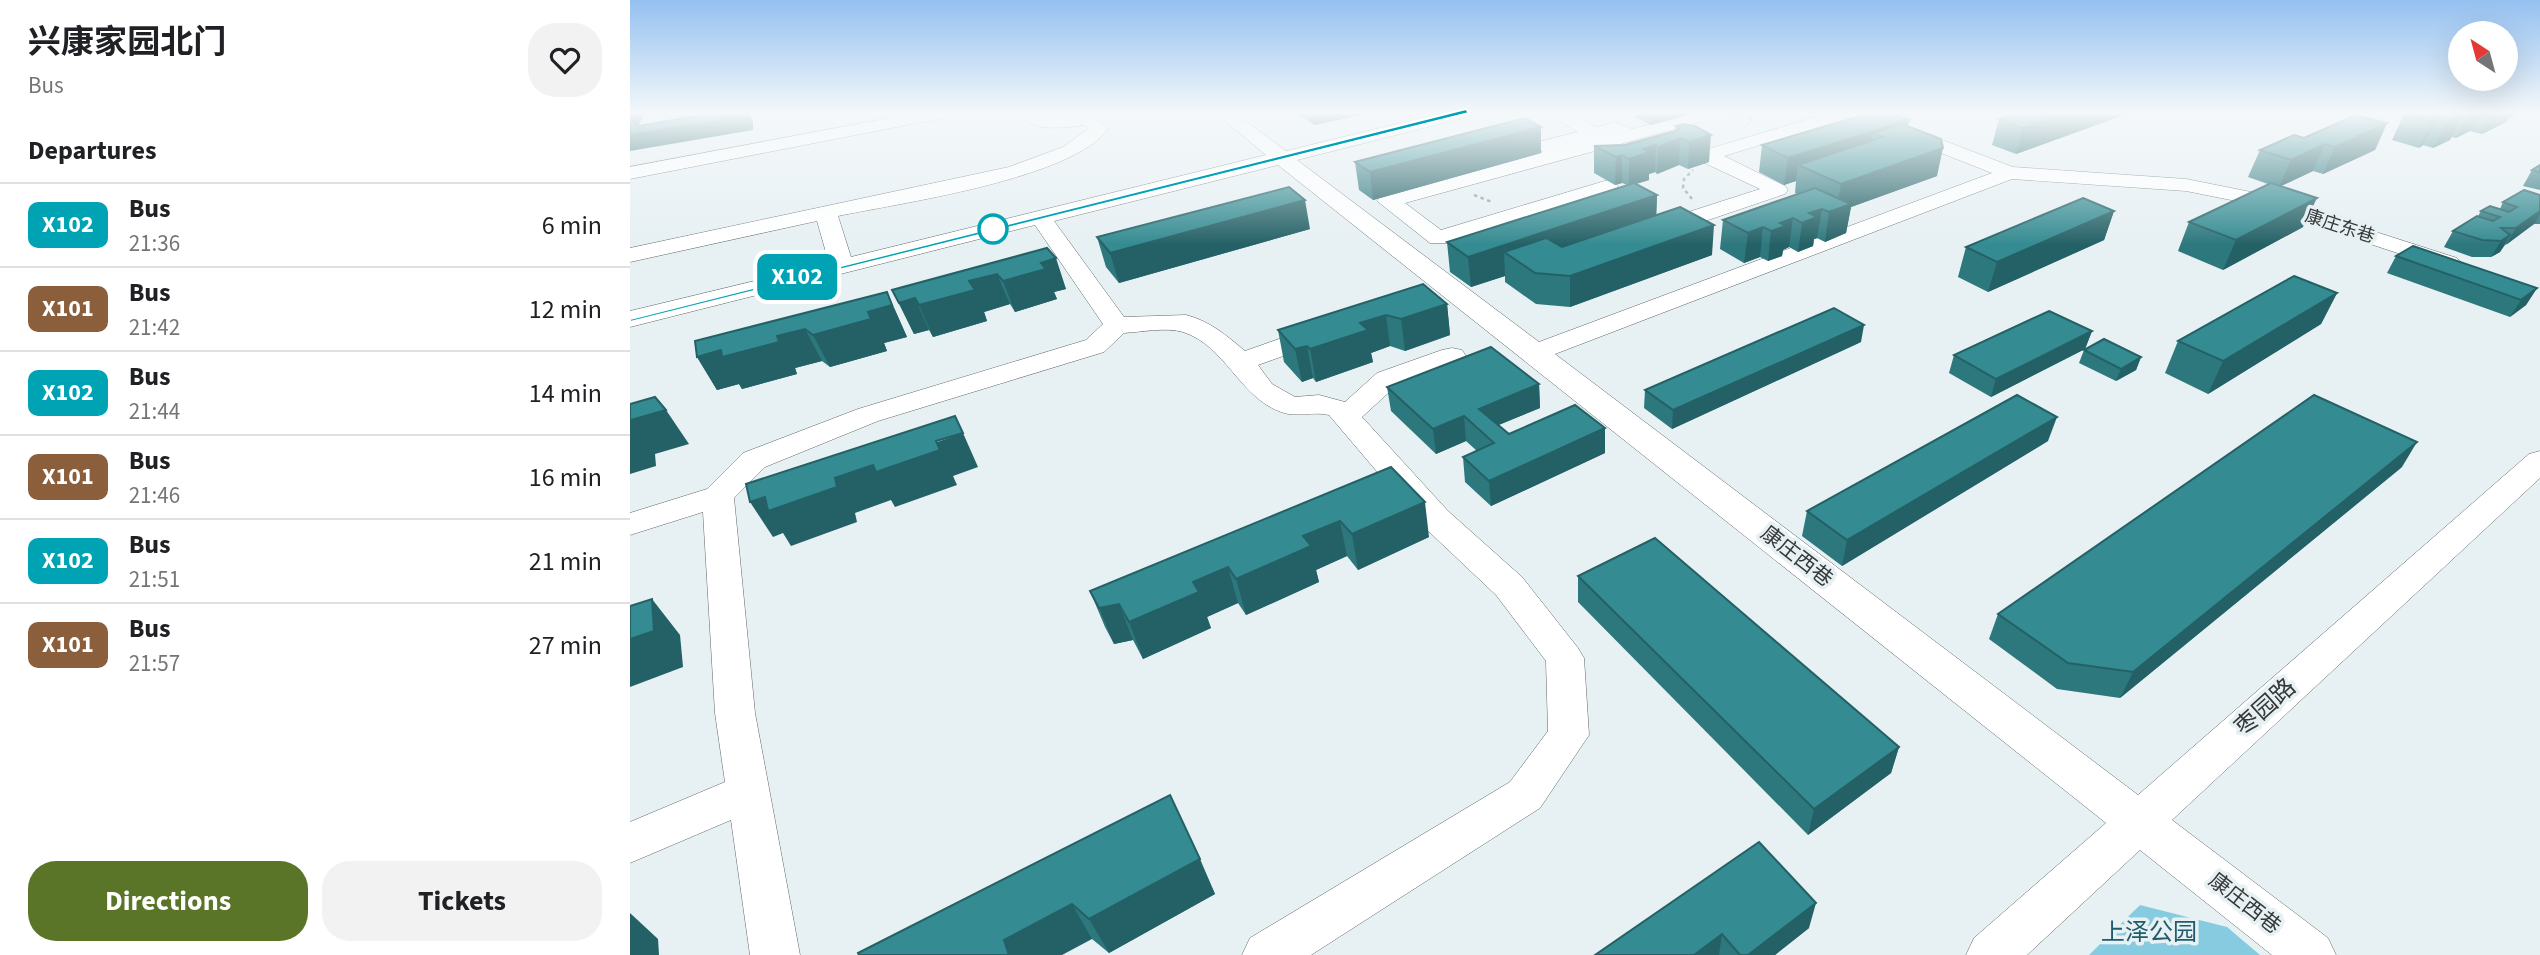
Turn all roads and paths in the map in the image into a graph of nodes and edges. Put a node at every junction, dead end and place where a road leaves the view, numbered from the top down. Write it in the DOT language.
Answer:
graph roads {
  1 [pos="716,157"];
  2 [pos="1062,157"];
  3 [pos="1288,157"];
  4 [pos="1549,157"];
  5 [pos="1702,157"];
  6 [pos="1709,157"];
  7 [pos="1968,157"];
  8 [pos="1282,158"];
  9 [pos="630,173"];
  10 [pos="2010,173"];
  11 [pos="1608,186"];
  12 [pos="1694,201"];
  13 [pos="826,214"];
  14 [pos="1040,218"];
  15 [pos="1637,236"];
  16 [pos="630,255"];
  17 [pos="842,266"];
  18 [pos="2474,271"];
  19 [pos="630,319"];
  20 [pos="1117,325"];
  21 [pos="1330,331"];
  22 [pos="1534,353"];
  23 [pos="1452,356"];
  24 [pos="1241,362"];
  25 [pos="1346,416"];
  26 [pos="2540,460"];
  27 [pos="718,496"];
  28 [pos="630,524"];
  29 [pos="748,792"];
  30 [pos="2140,820"];
  31 [pos="630,843"];
  32 [pos="775,955"];
  33 [pos="1267,955"];
  34 [pos="1991,955"];
  35 [pos="2311,955"];
  1 -- 9 [label="street"];
  2 -- 13 [label="street"];
  3 -- 8 [label="street"];
  4 -- 11 [label="street"];
  5 -- 12 [label="path"];
  6 -- 15 [label="street"];
  7 -- 10 [label="street, 康庄东巷"];
  8 -- 14 [label="street"];
  8 -- 22 [label="street, 康庄西巷"];
  10 -- 18 [label="street, 康庄东巷"];
  10 -- 22 [label="street"];
  13 -- 16 [label="street"];
  13 -- 17 [label="street"];
  14 -- 17 [label="street"];
  14 -- 20 [label="street"];
  17 -- 19 [label="street"];
  20 -- 24 [label="street"];
  20 -- 27 [label="street"];
  21 -- 24 [label="street"];
  22 -- 30 [label="street, 康庄西巷"];
  23 -- 25 [label="street"];
  24 -- 25 [label="street"];
  25 -- 33 [label="street"];
  26 -- 30 [label="street, 枣园路"];
  27 -- 28 [label="street"];
  27 -- 29 [label="street"];
  29 -- 31 [label="street"];
  29 -- 32 [label="street"];
  30 -- 34 [label="street, 枣园路"];
  30 -- 35 [label="street, 康庄西巷"];
}
